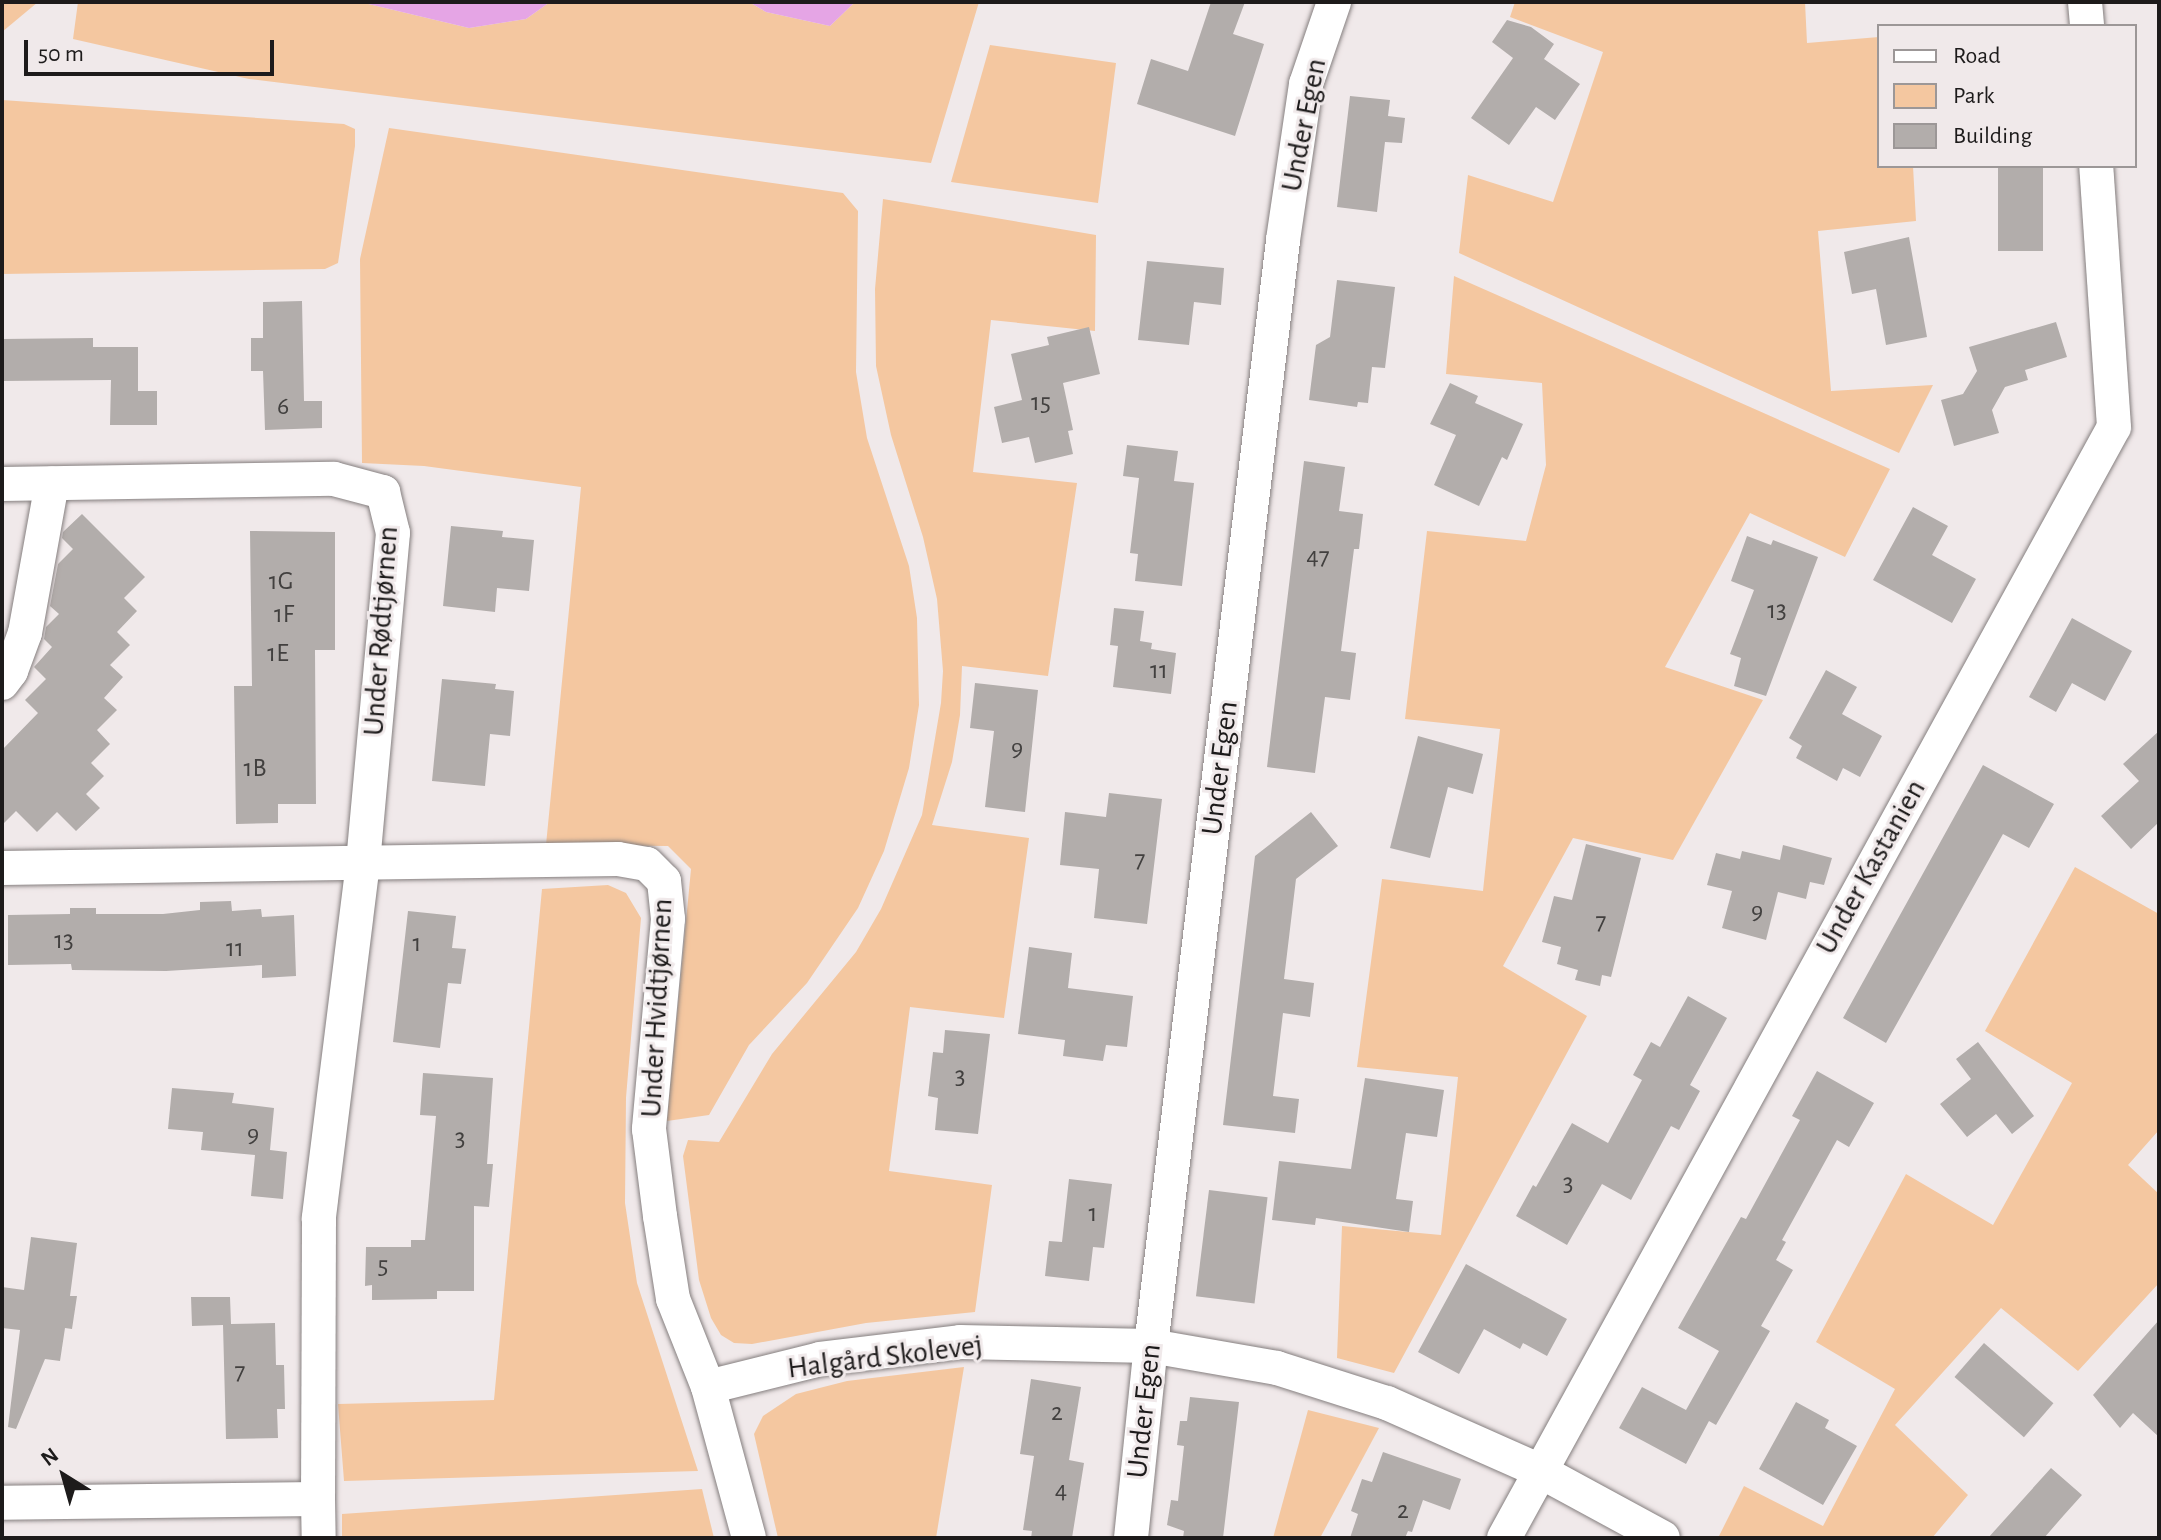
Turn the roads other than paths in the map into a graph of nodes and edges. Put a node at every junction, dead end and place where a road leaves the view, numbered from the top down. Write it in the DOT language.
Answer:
graph roads {
  1 [pos="1334,2"];
  2 [pos="2085,2"];
  3 [pos="2087,24"];
  4 [pos="2096,168"];
  5 [pos="52,483"];
  6 [pos="2,484"];
  7 [pos="2,683"];
  8 [pos="363,863"];
  9 [pos="2,868"];
  10 [pos="1151,1346"];
  11 [pos="708,1387"];
  12 [pos="1538,1470"];
  13 [pos="318,1499"];
  14 [pos="2,1503"];
  15 [pos="319,1538"];
  16 [pos="749,1538"];
  17 [pos="1131,1538"];
  18 [pos="1504,1538"];
  19 [pos="1663,1538"];
  1 -- 10 [label="street, Under Egen"];
  2 -- 3 [label="street"];
  4 -- 12 [label="street, Under Kastanien"];
  5 -- 6 [label="street, Under Rødtjørnen"];
  5 -- 7 [label="street"];
  5 -- 8 [label="street, Under Rødtjørnen"];
  8 -- 9 [label="street, Under Hvidtjørnen"];
  8 -- 11 [label="street, Under Hvidtjørnen"];
  8 -- 13 [label="street"];
  10 -- 11 [label="street, Halgård Skolevej"];
  10 -- 12 [label="street, Halgård Skolevej"];
  10 -- 17 [label="street, Under Egen"];
  11 -- 16 [label="street"];
  12 -- 18 [label="street, Under Kastanien"];
  12 -- 19 [label="street, Halgård Skolevej"];
  13 -- 14 [label="street"];
  13 -- 15 [label="street"];
}
